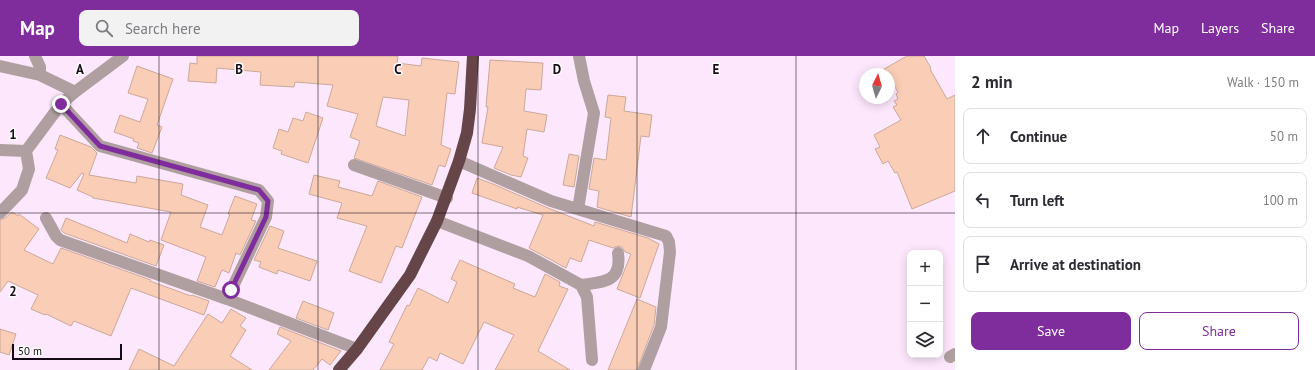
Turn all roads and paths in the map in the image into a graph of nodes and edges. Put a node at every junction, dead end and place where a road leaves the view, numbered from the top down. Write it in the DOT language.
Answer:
graph roads {
  1 [pos="35,56"];
  2 [pos="123,56"];
  3 [pos="473,56"];
  4 [pos="579,56"];
  5 [pos="0,66"];
  6 [pos="40,75"];
  7 [pos="75,92"];
  8 [pos="61,104"];
  9 [pos="0,150"];
  10 [pos="26,152"];
  11 [pos="459,161"];
  12 [pos="354,165"];
  13 [pos="446,198"];
  14 [pos="578,209"];
  15 [pos="0,212"];
  16 [pos="46,218"];
  17 [pos="437,221"];
  18 [pos="618,253"];
  19 [pos="581,285"];
  20 [pos="227,299"];
  21 [pos="356,349"];
  22 [pos="592,360"];
  23 [pos="339,370"];
  24 [pos="644,370"];
  1 -- 6 [label="street"];
  2 -- 7 [label="street"];
  3 -- 11 [label="highway"];
  4 -- 14 [label="street"];
  5 -- 6 [label="street"];
  6 -- 7 [label="street"];
  7 -- 8 [label="street"];
  8 -- 10 [label="street"];
  8 -- 20 [label="street"];
  9 -- 10 [label="street"];
  10 -- 15 [label="street"];
  11 -- 13 [label="highway"];
  11 -- 14 [label="street"];
  12 -- 13 [label="street"];
  13 -- 17 [label="highway"];
  14 -- 24 [label="street"];
  16 -- 20 [label="street"];
  17 -- 19 [label="street"];
  17 -- 21 [label="highway"];
  18 -- 19 [label="street"];
  19 -- 22 [label="street"];
  20 -- 21 [label="street"];
  21 -- 23 [label="highway"];
}
